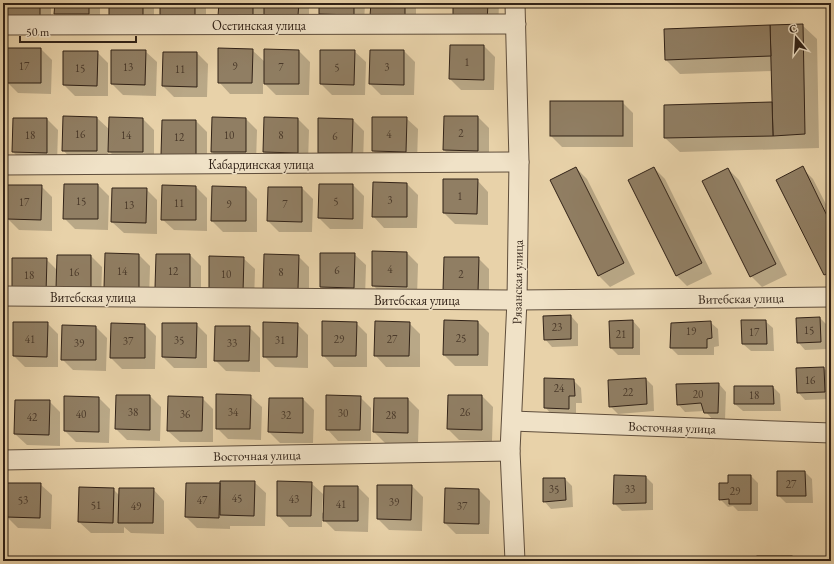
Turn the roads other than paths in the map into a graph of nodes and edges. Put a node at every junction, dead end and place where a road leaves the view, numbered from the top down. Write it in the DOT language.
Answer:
graph roads {
  1 [pos="515,3"];
  2 [pos="516,24"];
  3 [pos="3,25"];
  4 [pos="519,162"];
  5 [pos="3,165"];
  6 [pos="3,296"];
  7 [pos="831,297"];
  8 [pos="517,300"];
  9 [pos="512,421"];
  10 [pos="831,433"];
  11 [pos="510,451"];
  12 [pos="3,460"];
  13 [pos="516,561"];
  1 -- 2 [label="street, Рязанская улица"];
  2 -- 3 [label="street, Осетинская улица"];
  2 -- 4 [label="street, Рязанская улица"];
  4 -- 5 [label="street, Кабардинская улица"];
  4 -- 8 [label="street, Рязанская улица"];
  6 -- 8 [label="street, Витебская улица"];
  7 -- 8 [label="street, Витебская улица"];
  8 -- 9 [label="street, Рязанская улица"];
  9 -- 10 [label="street, Восточная улица"];
  9 -- 11 [label="street, Рязанская улица"];
  11 -- 12 [label="street, Восточная улица"];
  11 -- 13 [label="street, Рязанская улица"];
}
